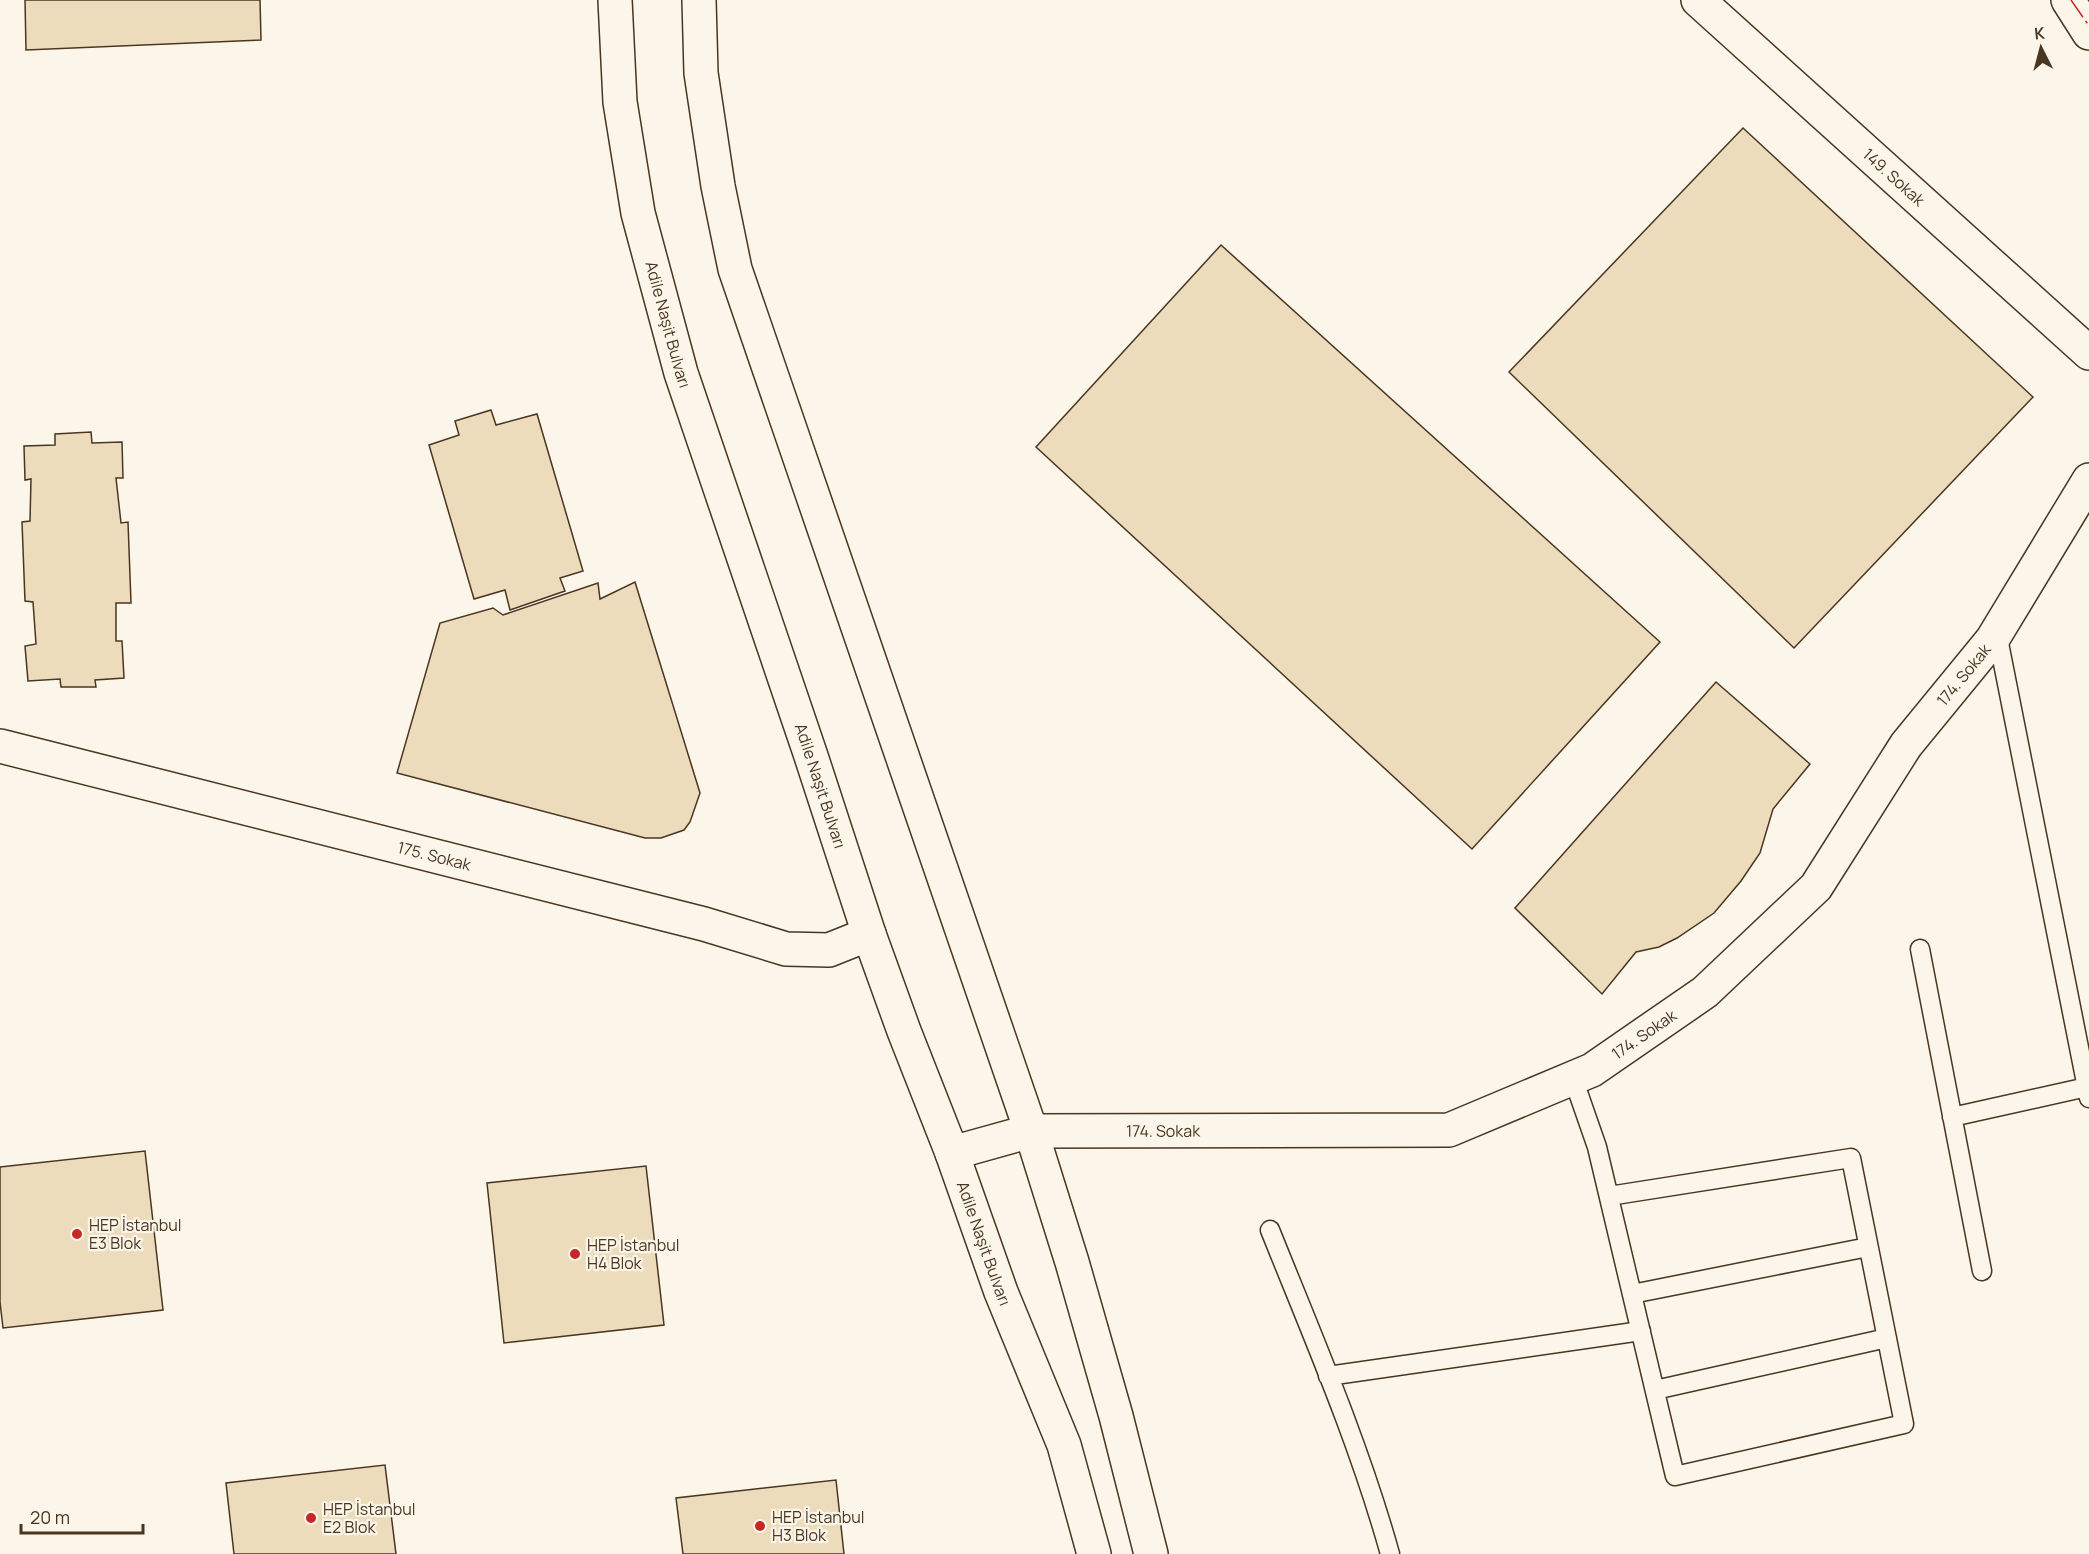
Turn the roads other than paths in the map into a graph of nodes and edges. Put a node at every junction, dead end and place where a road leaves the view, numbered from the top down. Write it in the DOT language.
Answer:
graph roads {
  1 [pos="615,0"];
  2 [pos="699,0"];
  3 [pos="1698,0"];
  4 [pos="2068,0"];
  5 [pos="2089,33"];
  6 [pos="2089,353"];
  7 [pos="2089,480"];
  8 [pos="1997,633"];
  9 [pos="0,746"];
  10 [pos="869,934"];
  11 [pos="1920,950"];
  12 [pos="1574,1078"];
  13 [pos="2088,1093"];
  14 [pos="1952,1118"];
  15 [pos="1031,1131"];
  16 [pos="951,1153"];
  17 [pos="1608,1196"];
  18 [pos="1270,1230"];
  19 [pos="1869,1247"];
  20 [pos="1982,1271"];
  21 [pos="1632,1294"];
  22 [pos="1641,1331"];
  23 [pos="1887,1338"];
  24 [pos="1328,1376"];
  25 [pos="1655,1390"];
  26 [pos="1094,1554"];
  27 [pos="1151,1554"];
  28 [pos="1390,1554"];
  1 -- 10 [label="main road, Adile Naşit Bulvarı"];
  2 -- 15 [label="main road"];
  3 -- 6 [label="main road, 149. Sokak"];
  4 -- 5 [label="main road"];
  7 -- 8 [label="main road, 174. Sokak"];
  8 -- 12 [label="main road, 174. Sokak"];
  8 -- 13 [label="lane"];
  9 -- 10 [label="main road, 175. Sokak"];
  10 -- 16 [label="main road, Adile Naşit Bulvarı"];
  11 -- 14 [label="lane"];
  12 -- 15 [label="main road, 174. Sokak"];
  12 -- 17 [label="lane"];
  13 -- 14 [label="lane"];
  14 -- 20 [label="lane"];
  15 -- 16 [label="main road, 174. Sokak"];
  15 -- 27 [label="main road"];
  16 -- 26 [label="main road, Adile Naşit Bulvarı"];
  17 -- 19 [label="lane"];
  17 -- 21 [label="lane"];
  18 -- 24 [label="lane"];
  19 -- 21 [label="lane"];
  19 -- 23 [label="lane"];
  21 -- 22 [label="lane"];
  22 -- 24 [label="lane"];
  22 -- 25 [label="lane"];
  23 -- 25 [label="lane"];
  23 -- 25 [label="lane"];
  24 -- 28 [label="lane"];
}
